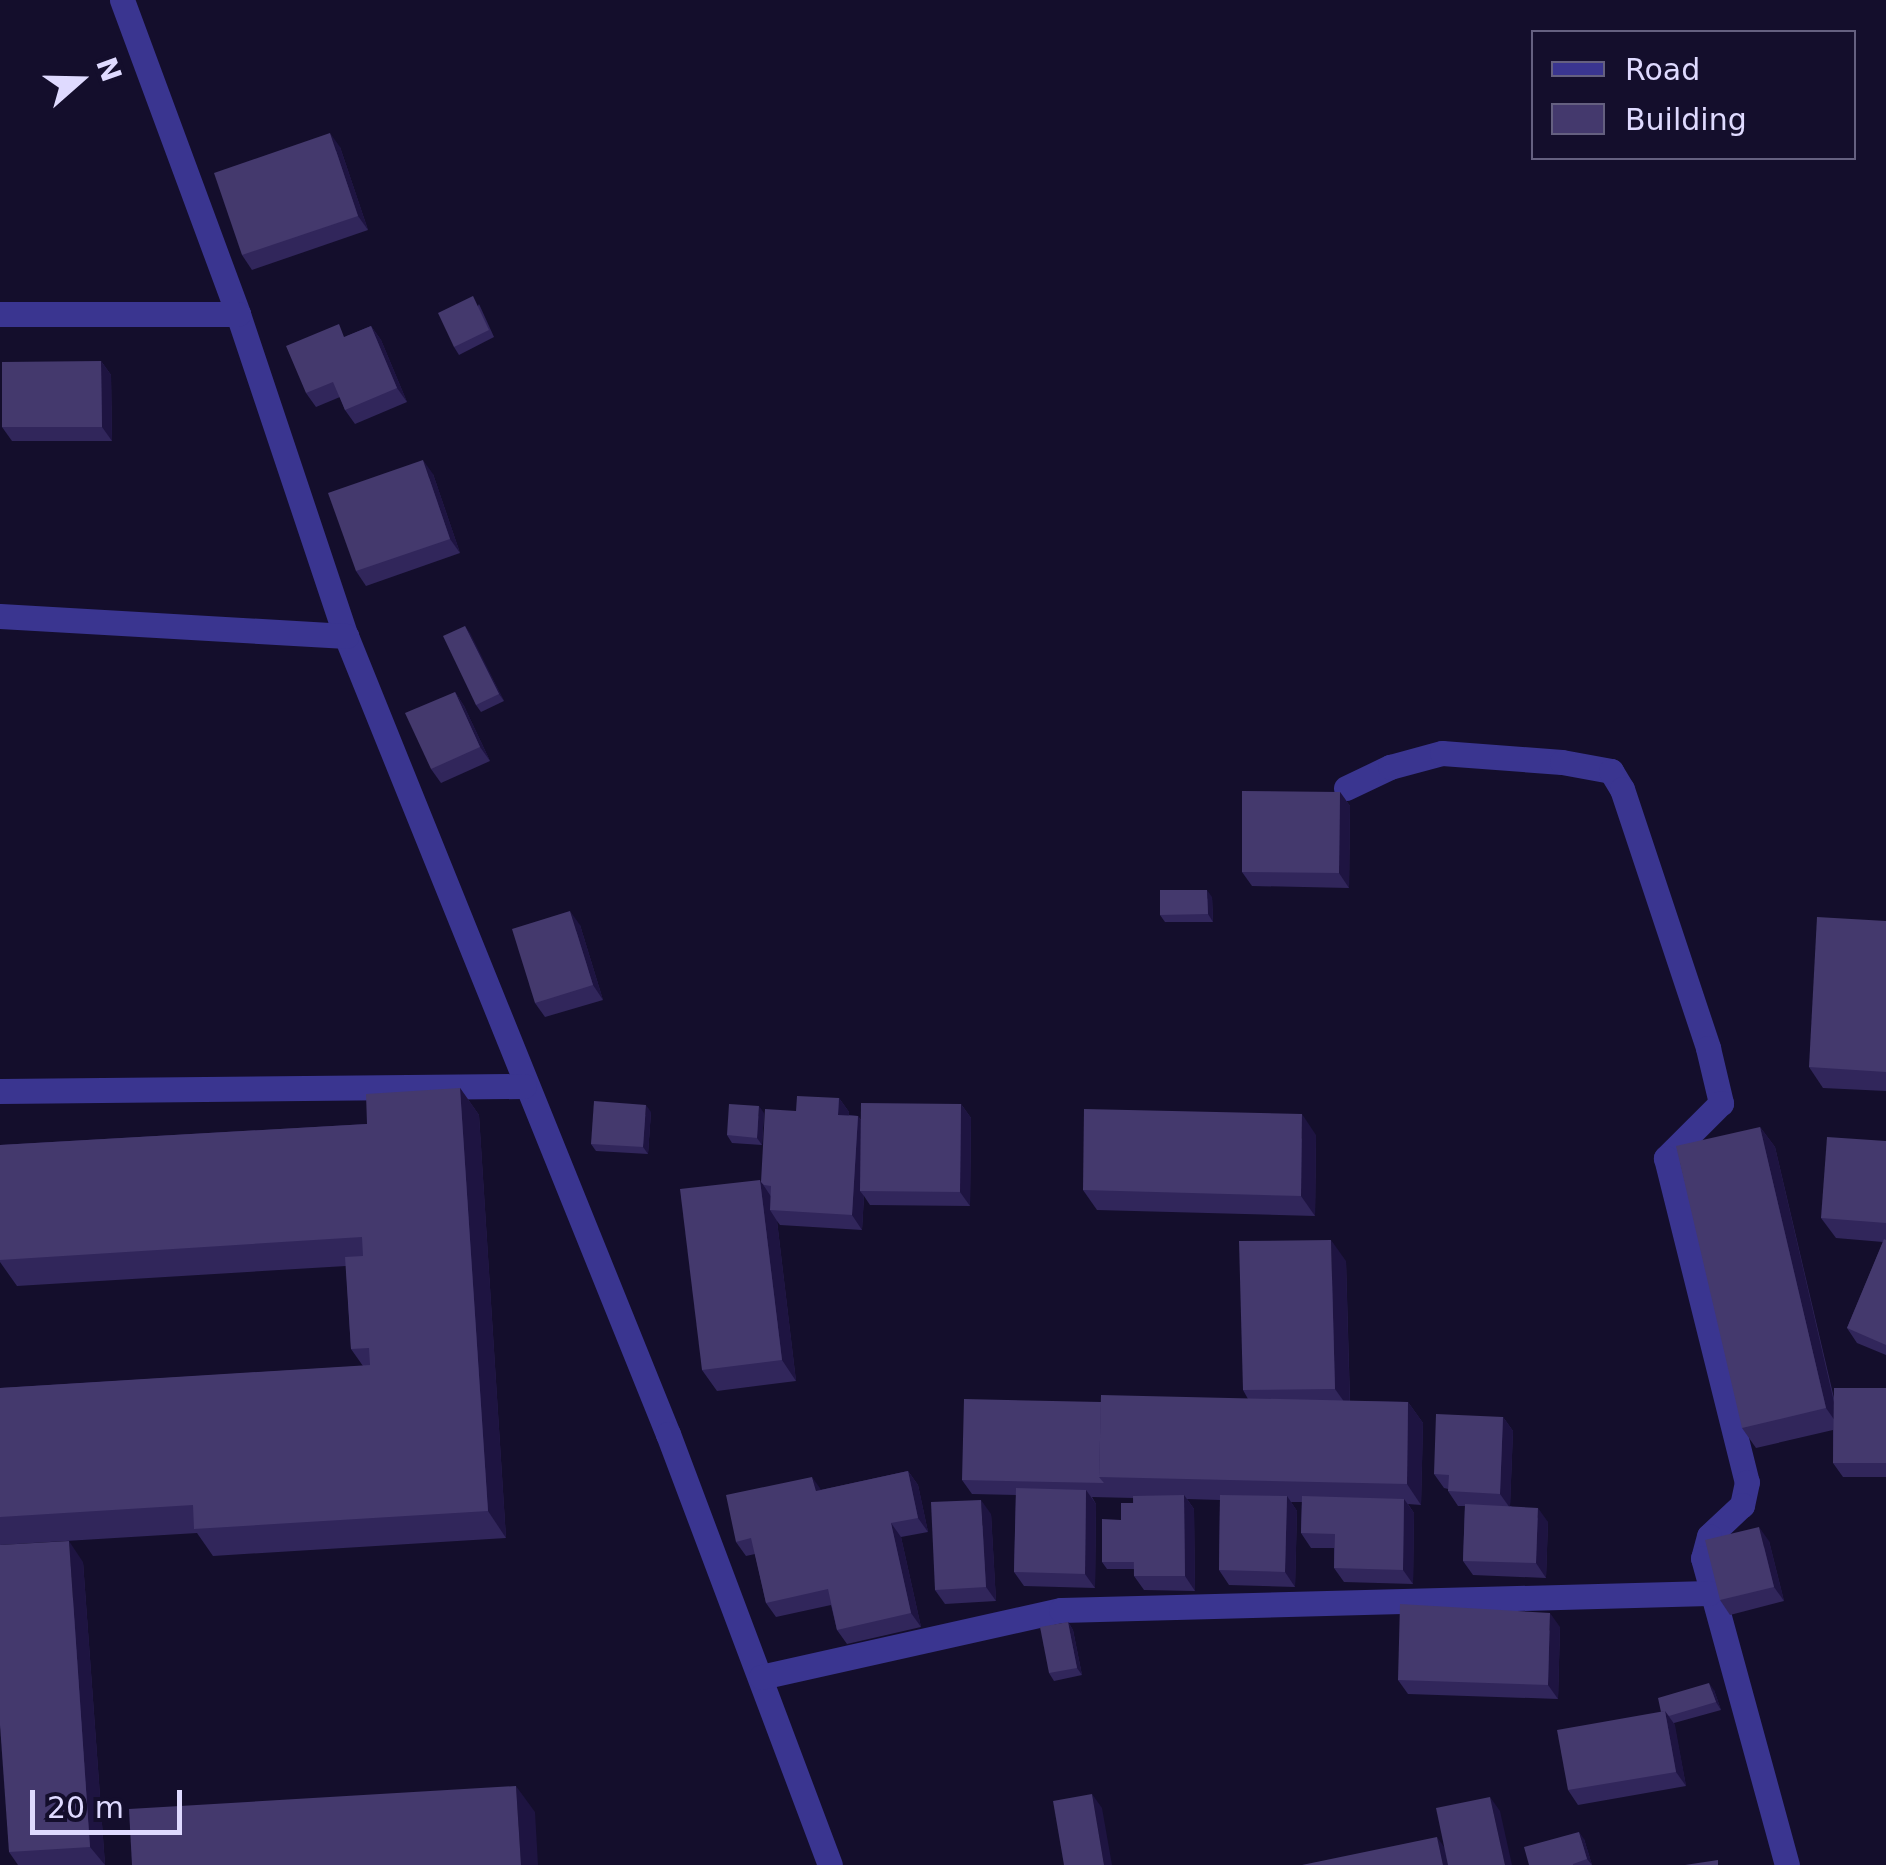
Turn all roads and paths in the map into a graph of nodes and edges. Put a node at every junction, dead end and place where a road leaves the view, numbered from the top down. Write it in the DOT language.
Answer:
graph roads {
  1 [pos="122,0"];
  2 [pos="0,314"];
  3 [pos="238,314"];
  4 [pos="0,616"];
  5 [pos="346,636"];
  6 [pos="1346,788"];
  7 [pos="524,1086"];
  8 [pos="0,1091"];
  9 [pos="1710,1592"];
  10 [pos="762,1677"];
  11 [pos="830,1865"];
  12 [pos="1788,1865"];
  1 -- 3 [label="street"];
  2 -- 3 [label="street"];
  3 -- 5 [label="street"];
  4 -- 5 [label="street"];
  5 -- 7 [label="street"];
  6 -- 9 [label="street"];
  7 -- 8 [label="street"];
  7 -- 10 [label="street"];
  9 -- 10 [label="street"];
  9 -- 12 [label="street"];
  10 -- 11 [label="street"];
}
